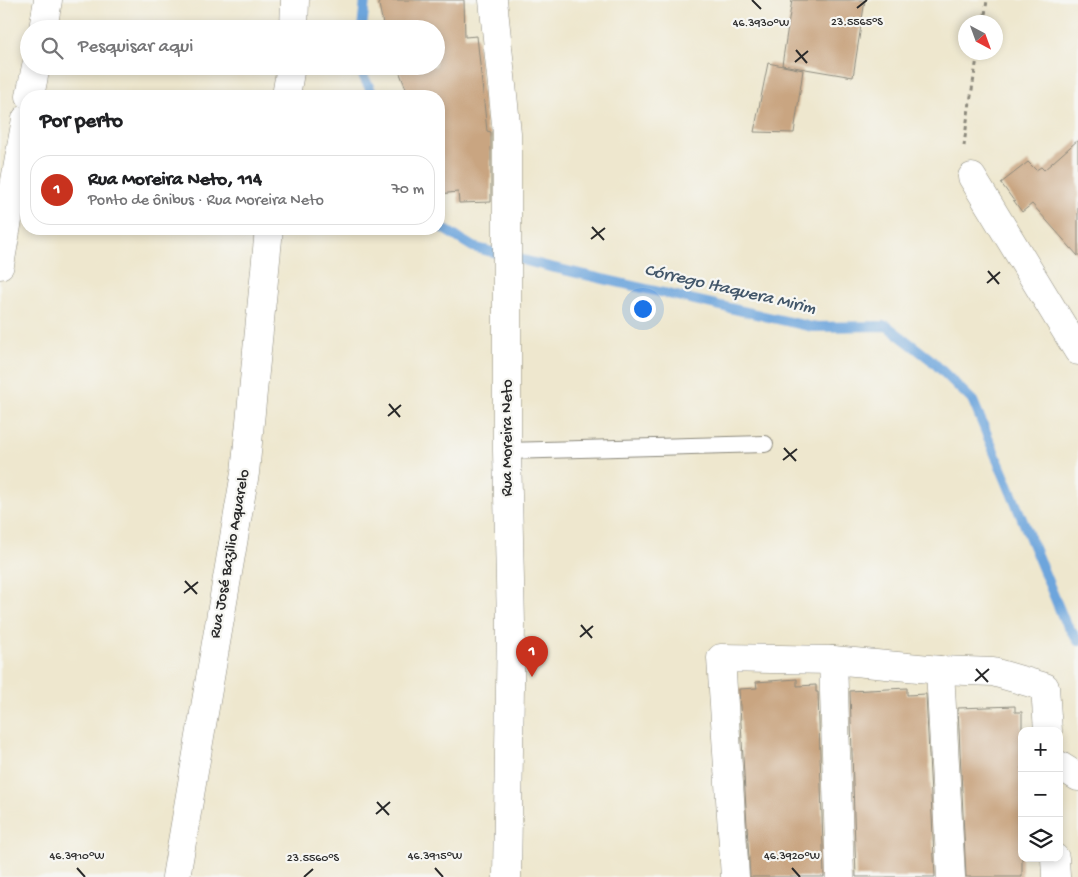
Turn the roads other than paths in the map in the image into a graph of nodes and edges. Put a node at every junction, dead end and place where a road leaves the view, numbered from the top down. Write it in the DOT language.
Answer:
graph roads {
  1 [pos="48,0"];
  2 [pos="295,0"];
  3 [pos="493,0"];
  4 [pos="45,20"];
  5 [pos="294,20"];
  6 [pos="34,75"];
  7 [pos="290,75"];
  8 [pos="31,90"];
  9 [pos="287,90"];
  10 [pos="20,153"];
  11 [pos="972,177"];
  12 [pos="267,235"];
  13 [pos="0,265"];
  14 [pos="1078,351"];
  15 [pos="764,444"];
  16 [pos="507,450"];
  17 [pos="833,660"];
  18 [pos="940,670"];
  19 [pos="1048,727"];
  20 [pos="1063,768"];
  21 [pos="1078,777"];
  22 [pos="1055,862"];
  23 [pos="176,877"];
  24 [pos="507,877"];
  25 [pos="735,877"];
  26 [pos="840,877"];
  27 [pos="951,877"];
  28 [pos="1056,877"];
  1 -- 4 [label="street"];
  2 -- 5 [label="street"];
  3 -- 16 [label="street, Rua Moreira Neto"];
  6 -- 8 [label="street"];
  7 -- 9 [label="street"];
  10 -- 13 [label="street"];
  11 -- 14 [label="street"];
  12 -- 23 [label="street, Rua José Bazilio Aquarelo"];
  15 -- 16 [label="lane"];
  16 -- 24 [label="street, Rua Moreira Neto"];
  17 -- 18 [label="street"];
  17 -- 25 [label="street"];
  17 -- 26 [label="street"];
  18 -- 19 [label="street"];
  18 -- 27 [label="street"];
  20 -- 21 [label="street"];
  22 -- 28 [label="street"];
}
